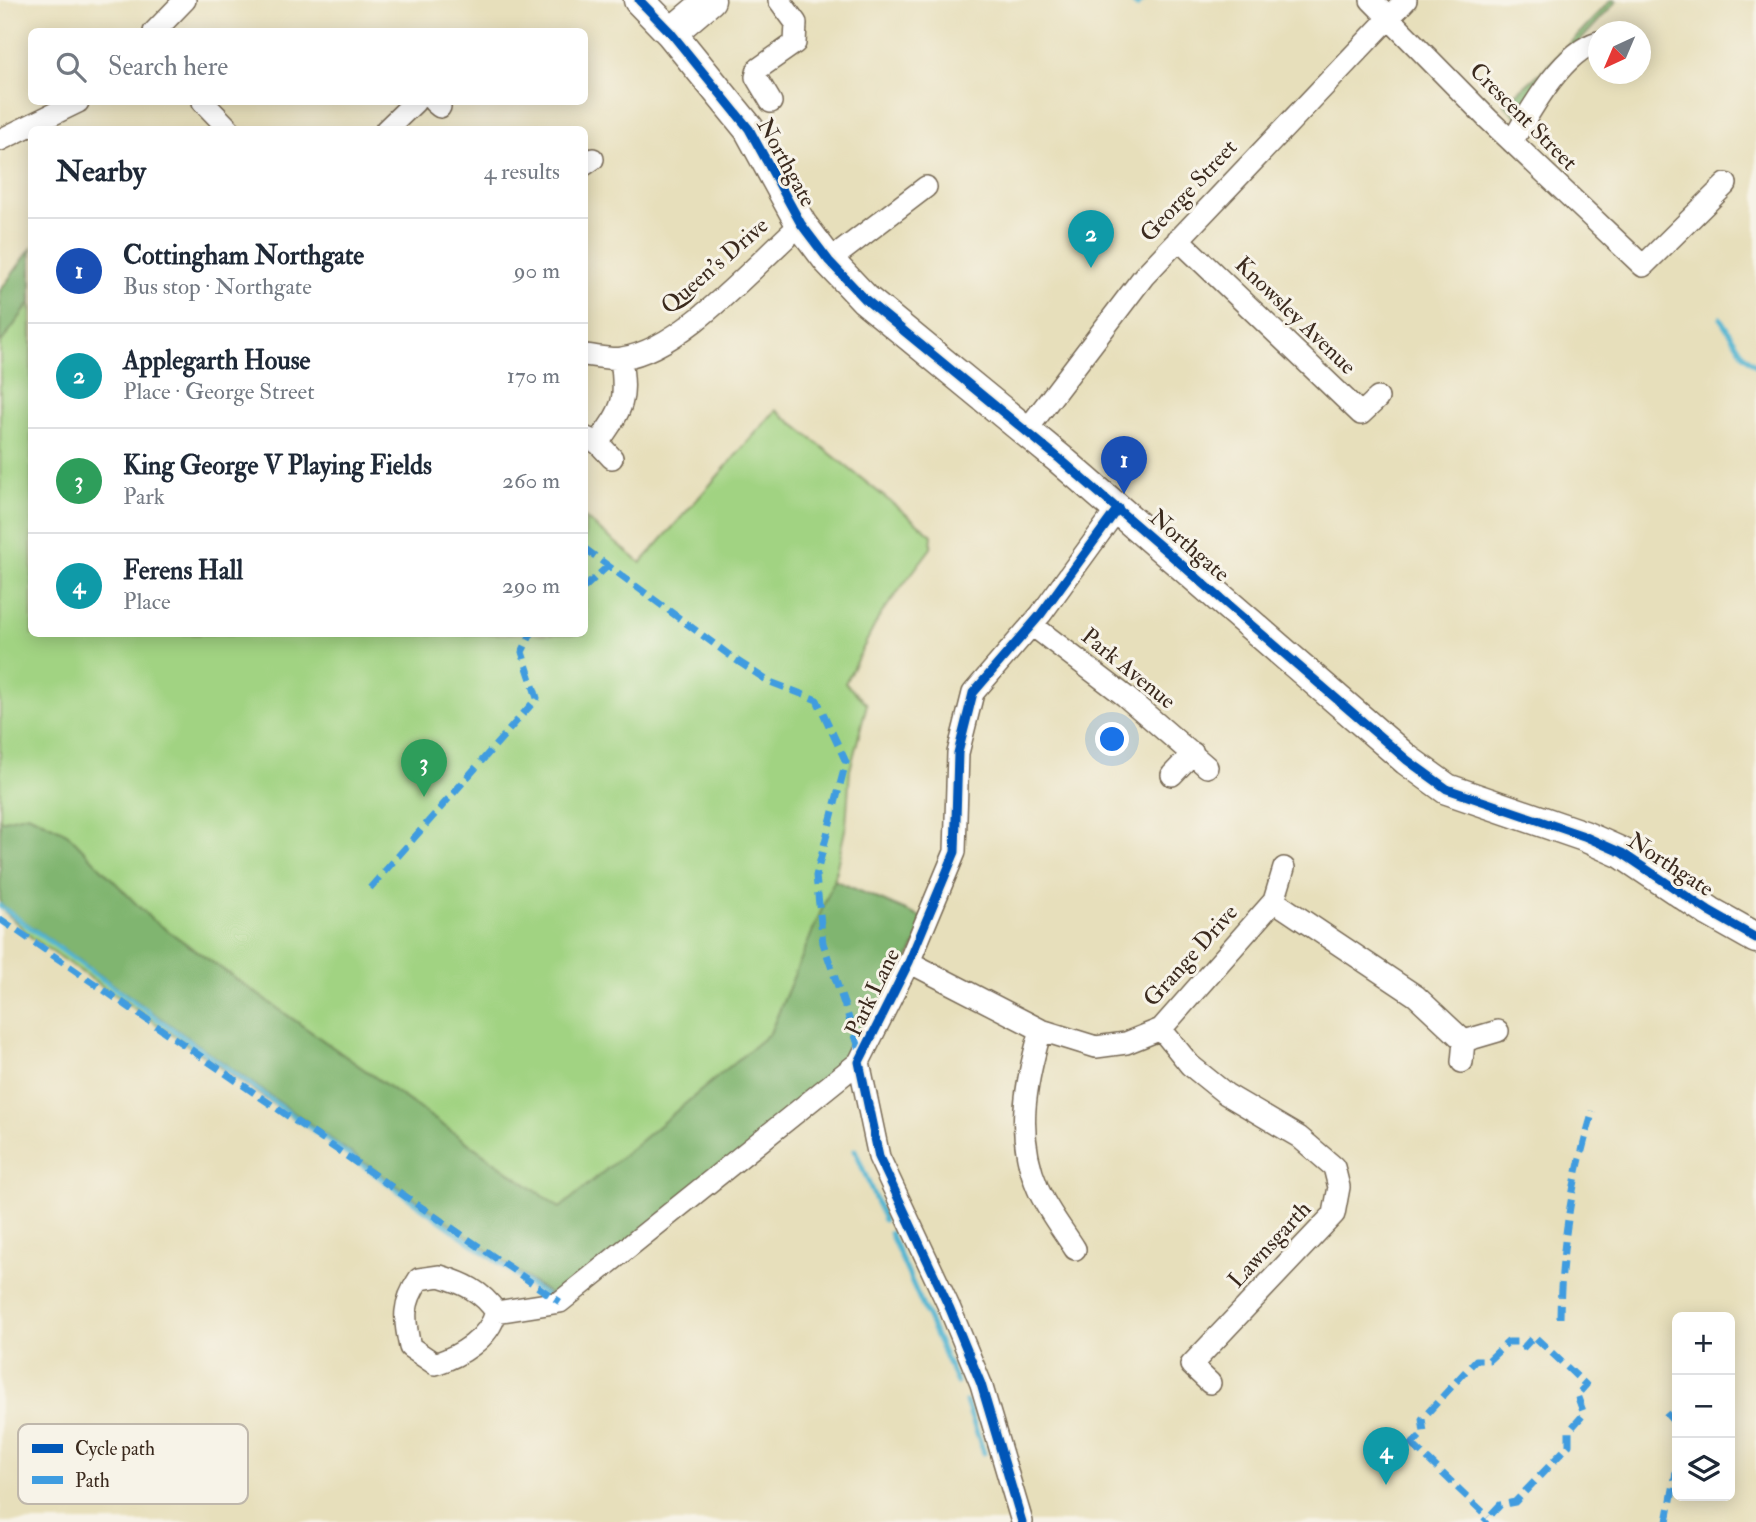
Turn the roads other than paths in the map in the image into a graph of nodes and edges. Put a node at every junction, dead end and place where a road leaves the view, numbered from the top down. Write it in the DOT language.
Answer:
graph roads {
  1 [pos="185,0"];
  2 [pos="639,0"];
  3 [pos="710,0"];
  4 [pos="779,0"];
  5 [pos="1371,0"];
  6 [pos="1406,0"];
  7 [pos="1389,18"];
  8 [pos="158,28"];
  9 [pos="671,33"];
  10 [pos="1588,45"];
  11 [pos="771,102"];
  12 [pos="72,105"];
  13 [pos="206,105"];
  14 [pos="412,105"];
  15 [pos="28,126"];
  16 [pos="29,126"];
  17 [pos="226,126"];
  18 [pos="390,126"];
  19 [pos="0,140"];
  20 [pos="1512,142"];
  21 [pos="1726,183"];
  22 [pos="926,187"];
  23 [pos="800,224"];
  24 [pos="1178,239"];
  25 [pos="829,261"];
  26 [pos="588,355"];
  27 [pos="621,359"];
  28 [pos="1378,398"];
  29 [pos="1026,431"];
  30 [pos="598,446"];
  31 [pos="1118,508"];
  32 [pos="1032,625"];
  33 [pos="1171,775"];
  34 [pos="1284,868"];
  35 [pos="1274,901"];
  36 [pos="1756,938"];
  37 [pos="909,962"];
  38 [pos="1161,1028"];
  39 [pos="1041,1030"];
  40 [pos="1498,1031"];
  41 [pos="859,1062"];
  42 [pos="1074,1250"];
  43 [pos="496,1312"];
  44 [pos="1210,1383"];
  45 [pos="1023,1522"];
  1 -- 8 [label="street"];
  2 -- 9 [label="street, Northgate"];
  3 -- 9 [label="street"];
  4 -- 11 [label="street"];
  5 -- 7 [label="street, Crescent Street"];
  6 -- 7 [label="street, George Street"];
  7 -- 20 [label="street, Crescent Street"];
  7 -- 24 [label="street, George Street"];
  9 -- 23 [label="street, Northgate"];
  10 -- 20 [label="street"];
  12 -- 16 [label="street"];
  13 -- 17 [label="street"];
  14 -- 18 [label="street"];
  15 -- 19 [label="street"];
  20 -- 21 [label="street, Crescent Street"];
  22 -- 25 [label="street"];
  23 -- 25 [label="street, Northgate"];
  23 -- 27 [label="street, Queen's Drive"];
  24 -- 28 [label="street, Knowsley Avenue"];
  24 -- 29 [label="street, George Street"];
  25 -- 29 [label="street, Northgate"];
  26 -- 27 [label="street, Queen's Drive"];
  27 -- 30 [label="street"];
  29 -- 31 [label="street, Northgate"];
  31 -- 32 [label="street, Park Lane"];
  31 -- 36 [label="street, Northgate"];
  32 -- 33 [label="street, Park Avenue"];
  32 -- 37 [label="street, Park Lane"];
  34 -- 35 [label="street, Grange Drive"];
  35 -- 38 [label="street, Grange Drive"];
  35 -- 40 [label="street"];
  37 -- 39 [label="street, Grange Drive"];
  37 -- 41 [label="street, Park Lane"];
  38 -- 39 [label="street, Grange Drive"];
  38 -- 44 [label="street, Lawnsgarth"];
  39 -- 42 [label="street"];
  41 -- 43 [label="street"];
  41 -- 45 [label="street, Park Lane"];
  43 -- 43 [label="street"];
}
